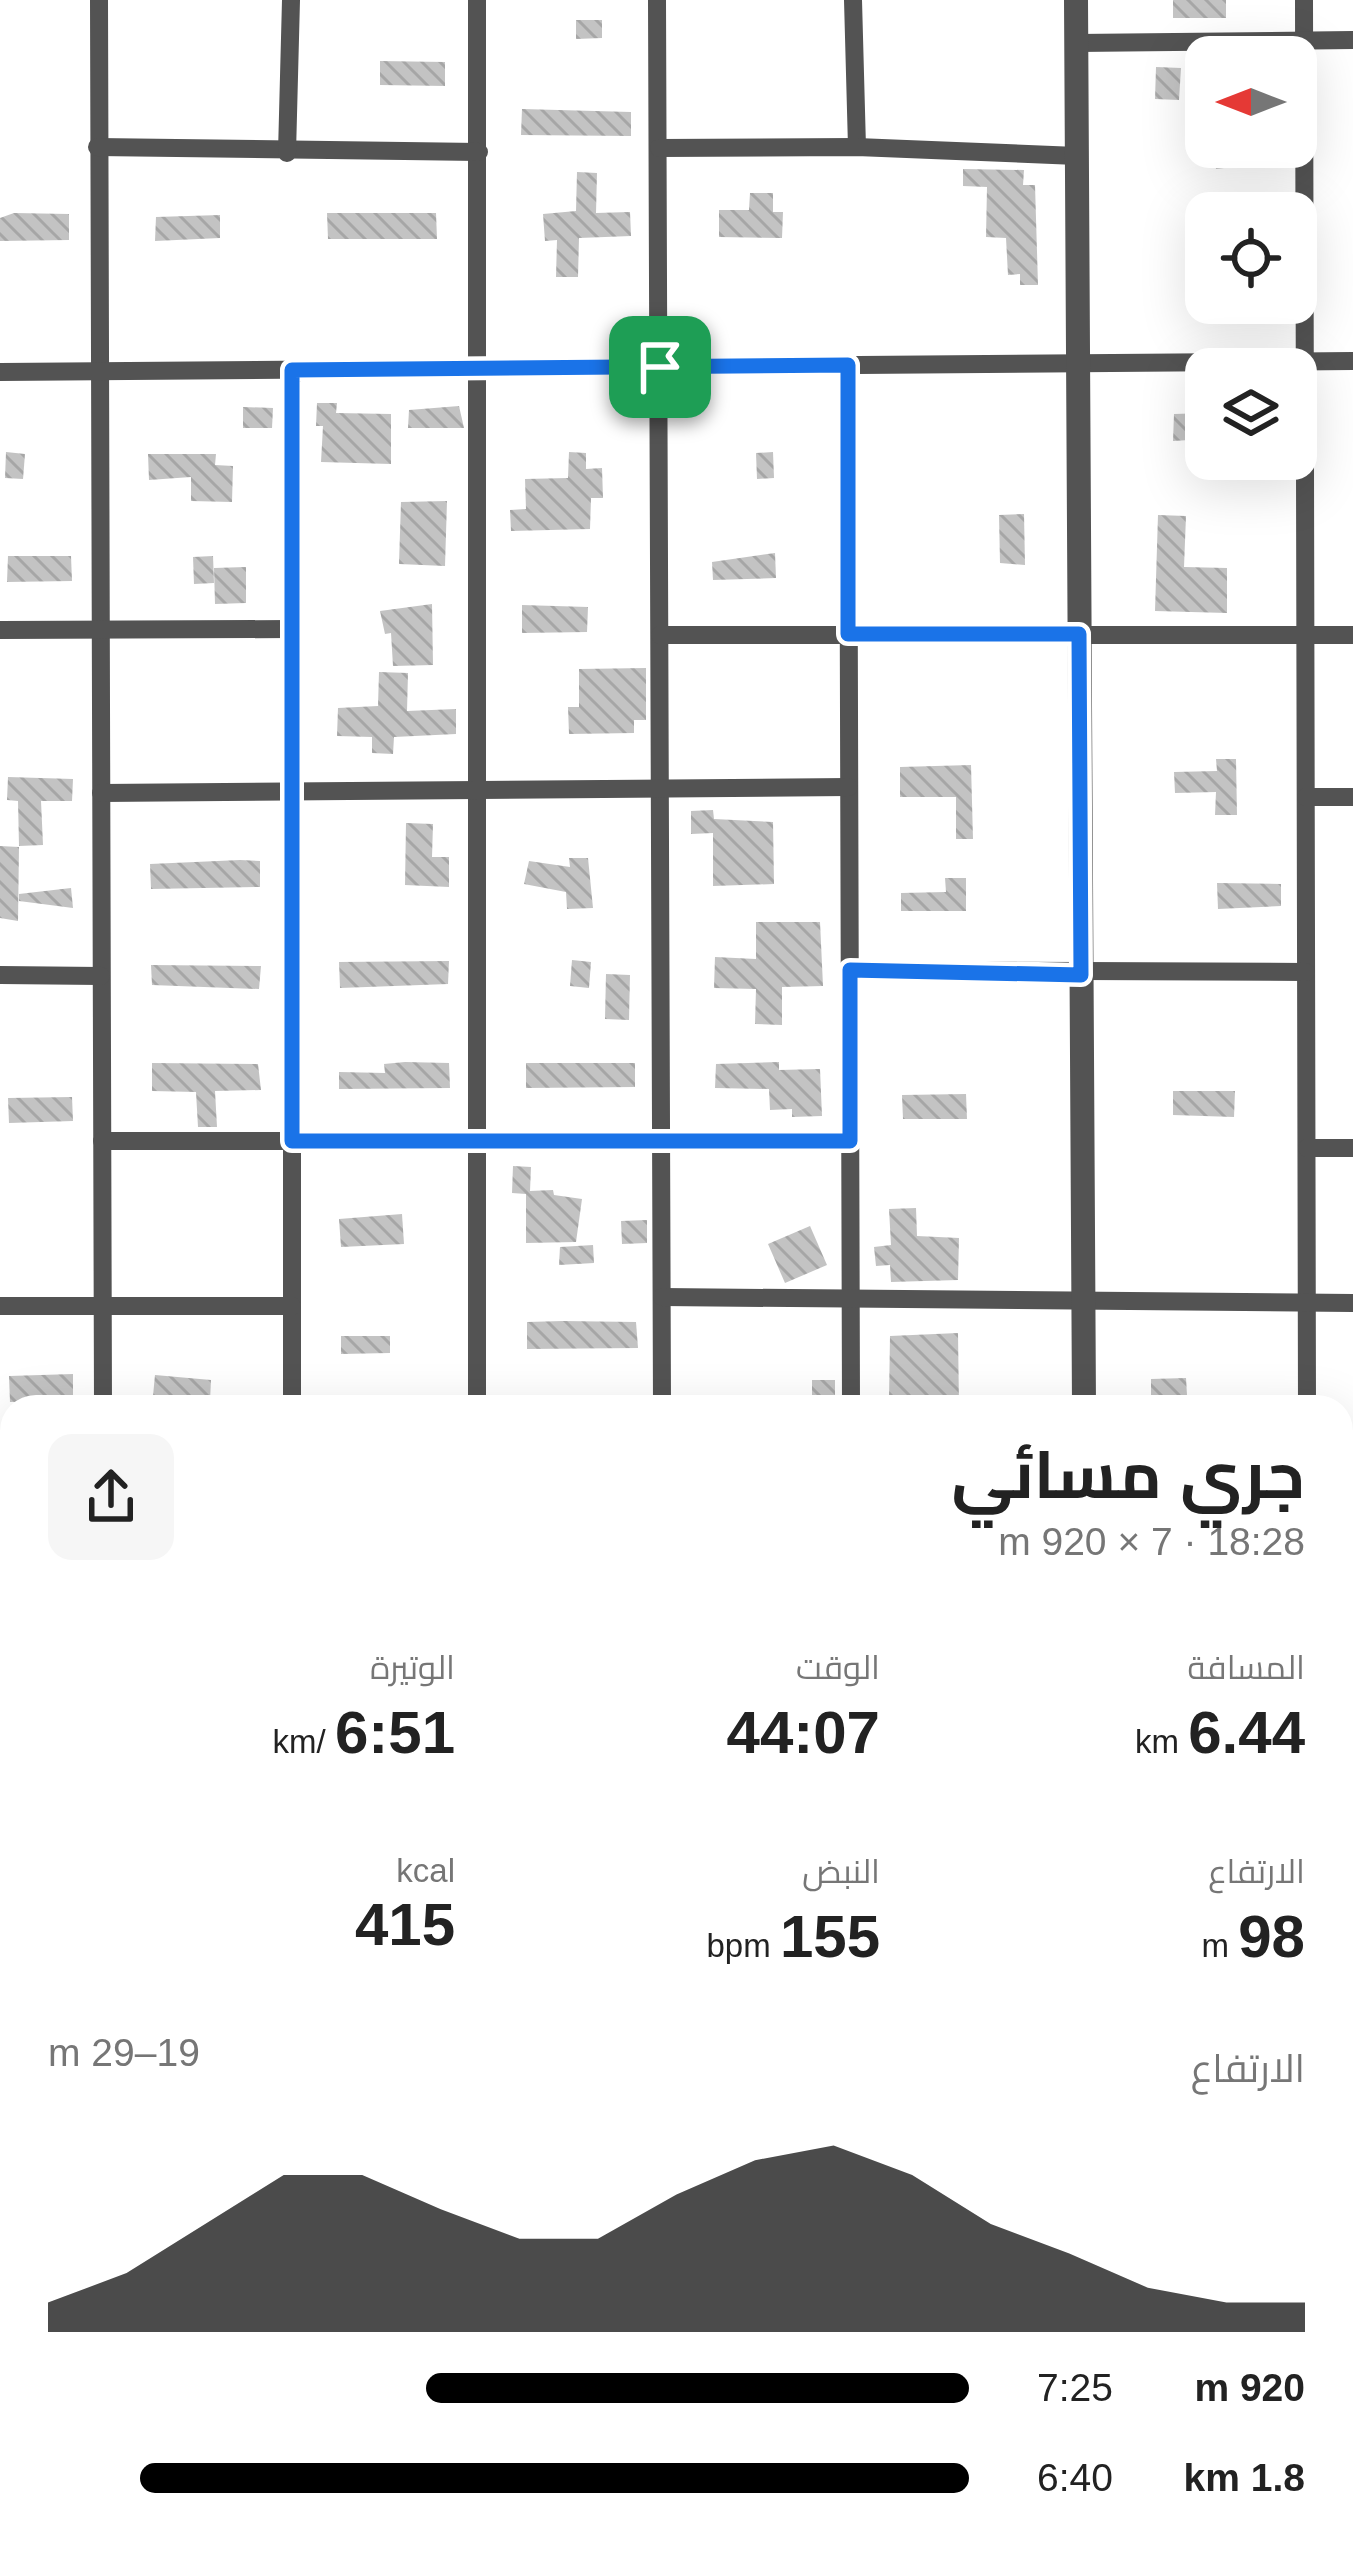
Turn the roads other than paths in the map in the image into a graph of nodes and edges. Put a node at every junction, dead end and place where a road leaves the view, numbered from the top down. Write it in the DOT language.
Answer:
graph roads {
  1 [pos="99,0"];
  2 [pos="291,0"];
  3 [pos="477,0"];
  4 [pos="657,0"];
  5 [pos="854,0"];
  6 [pos="1076,0"];
  7 [pos="1304,0"];
  8 [pos="1304,36"];
  9 [pos="1317,40"];
  10 [pos="1353,40"];
  11 [pos="1185,42"];
  12 [pos="1077,44"];
  13 [pos="97,147"];
  14 [pos="857,147"];
  15 [pos="659,148"];
  16 [pos="479,152"];
  17 [pos="287,153"];
  18 [pos="1077,156"];
  19 [pos="1304,168"];
  20 [pos="1305,348"];
  21 [pos="1353,361"];
  22 [pos="1317,362"];
  23 [pos="1185,364"];
  24 [pos="848,365"];
  25 [pos="1079,365"];
  26 [pos="660,367"];
  27 [pos="475,368"];
  28 [pos="292,370"];
  29 [pos="101,371"];
  30 [pos="0,372"];
  31 [pos="1305,480"];
  32 [pos="0,629"];
  33 [pos="101,629"];
  34 [pos="292,629"];
  35 [pos="660,634"];
  36 [pos="848,634"];
  37 [pos="1079,634"];
  38 [pos="1306,634"];
  39 [pos="1353,634"];
  40 [pos="849,788"];
  41 [pos="661,789"];
  42 [pos="476,790"];
  43 [pos="292,792"];
  44 [pos="101,793"];
  45 [pos="1306,797"];
  46 [pos="1353,797"];
  47 [pos="850,970"];
  48 [pos="1306,972"];
  49 [pos="0,975"];
  50 [pos="1081,975"];
  51 [pos="101,976"];
  52 [pos="102,1141"];
  53 [pos="292,1141"];
  54 [pos="850,1141"];
  55 [pos="476,1142"];
  56 [pos="661,1142"];
  57 [pos="1307,1148"];
  58 [pos="1353,1148"];
  59 [pos="662,1298"];
  60 [pos="850,1302"];
  61 [pos="1307,1303"];
  62 [pos="1353,1303"];
  63 [pos="1083,1305"];
  64 [pos="0,1306"];
  65 [pos="102,1306"];
  66 [pos="292,1306"];
  67 [pos="103,1395"];
  68 [pos="292,1395"];
  69 [pos="477,1395"];
  70 [pos="662,1395"];
  71 [pos="850,1395"];
  72 [pos="1084,1395"];
  73 [pos="1307,1395"];
  1 -- 13 [label="street"];
  2 -- 17 [label="street"];
  3 -- 16 [label="street"];
  4 -- 15 [label="street"];
  5 -- 14 [label="street"];
  6 -- 12 [label="street"];
  7 -- 8 [label="street"];
  9 -- 10 [label="street"];
  11 -- 12 [label="street"];
  12 -- 18 [label="street"];
  13 -- 17 [label="street"];
  13 -- 29 [label="street"];
  14 -- 15 [label="street"];
  14 -- 18 [label="street"];
  15 -- 26 [label="street"];
  16 -- 17 [label="street"];
  16 -- 27 [label="street"];
  18 -- 25 [label="street"];
  19 -- 20 [label="street"];
  21 -- 22 [label="street"];
  23 -- 25 [label="street"];
  24 -- 25 [label="street"];
  24 -- 26 [label="street"];
  24 -- 36 [label="street"];
  25 -- 37 [label="street"];
  26 -- 27 [label="street"];
  26 -- 35 [label="street"];
  27 -- 28 [label="street"];
  27 -- 42 [label="street"];
  28 -- 29 [label="street"];
  28 -- 34 [label="street"];
  29 -- 30 [label="street"];
  29 -- 33 [label="street"];
  31 -- 38 [label="street"];
  32 -- 33 [label="street"];
  33 -- 34 [label="street"];
  33 -- 44 [label="street"];
  34 -- 43 [label="street"];
  35 -- 36 [label="street"];
  35 -- 41 [label="street"];
  36 -- 37 [label="street"];
  36 -- 40 [label="street"];
  37 -- 38 [label="street"];
  37 -- 50 [label="street"];
  38 -- 39 [label="street"];
  38 -- 45 [label="street"];
  40 -- 41 [label="street"];
  40 -- 47 [label="street"];
  41 -- 42 [label="street"];
  41 -- 56 [label="street"];
  42 -- 43 [label="street"];
  42 -- 55 [label="street"];
  43 -- 44 [label="street"];
  43 -- 53 [label="street"];
  44 -- 51 [label="street"];
  45 -- 46 [label="street"];
  45 -- 48 [label="street"];
  47 -- 50 [label="street"];
  47 -- 54 [label="street"];
  48 -- 50 [label="street"];
  48 -- 57 [label="street"];
  49 -- 51 [label="street"];
  50 -- 63 [label="street"];
  51 -- 52 [label="street"];
  52 -- 53 [label="street"];
  52 -- 65 [label="street"];
  53 -- 55 [label="street"];
  53 -- 66 [label="street"];
  54 -- 56 [label="street"];
  54 -- 60 [label="street"];
  55 -- 56 [label="street"];
  55 -- 69 [label="street"];
  56 -- 59 [label="street"];
  57 -- 58 [label="street"];
  57 -- 61 [label="street"];
  59 -- 60 [label="street"];
  59 -- 70 [label="street"];
  60 -- 63 [label="street"];
  60 -- 71 [label="street"];
  61 -- 62 [label="street"];
  61 -- 63 [label="street"];
  61 -- 73 [label="street"];
  63 -- 72 [label="street"];
  64 -- 65 [label="street"];
  65 -- 66 [label="street"];
  65 -- 67 [label="street"];
  66 -- 68 [label="street"];
}
